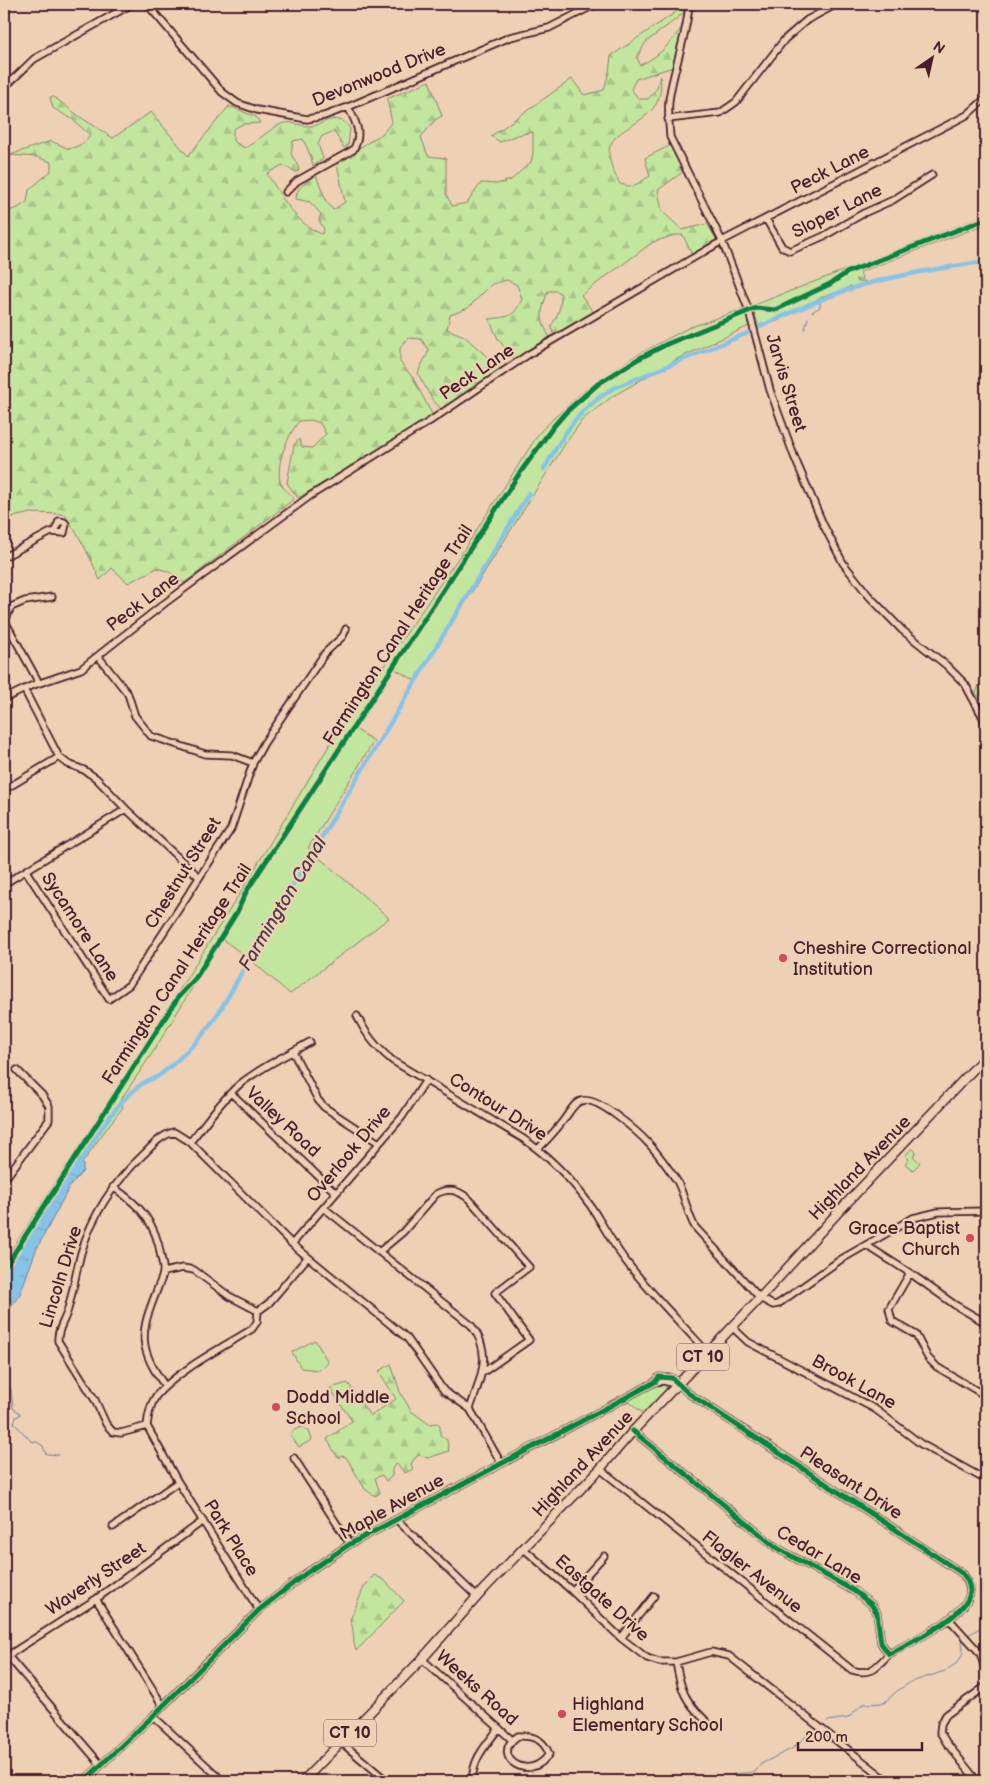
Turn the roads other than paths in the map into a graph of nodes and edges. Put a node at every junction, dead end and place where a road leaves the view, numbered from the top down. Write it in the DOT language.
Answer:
graph roads {
  1 [pos="132,4"];
  2 [pos="148,4"];
  3 [pos="596,4"];
  4 [pos="689,4"];
  5 [pos="837,4"];
  6 [pos="4,88"];
  7 [pos="986,98"];
  8 [pos="348,107"];
  9 [pos="668,119"];
  10 [pos="932,175"];
  11 [pos="286,192"];
  12 [pos="766,219"];
  13 [pos="722,241"];
  14 [pos="55,531"];
  15 [pos="4,558"];
  16 [pos="52,597"];
  17 [pos="346,629"];
  18 [pos="98,656"];
  19 [pos="39,683"];
  20 [pos="24,689"];
  21 [pos="4,699"];
  22 [pos="986,723"];
  23 [pos="59,756"];
  24 [pos="253,763"];
  25 [pos="4,790"];
  26 [pos="126,808"];
  27 [pos="26,871"];
  28 [pos="199,877"];
  29 [pos="4,884"];
  30 [pos="109,999"];
  31 [pos="357,1016"];
  32 [pos="310,1042"];
  33 [pos="293,1052"];
  34 [pos="986,1056"];
  35 [pos="17,1070"];
  36 [pos="426,1080"];
  37 [pos="231,1093"];
  38 [pos="190,1142"];
  39 [pos="379,1143"];
  40 [pos="538,1149"];
  41 [pos="4,1180"];
  42 [pos="113,1187"];
  43 [pos="336,1193"];
  44 [pos="324,1208"];
  45 [pos="986,1211"];
  46 [pos="292,1244"];
  47 [pos="866,1245"];
  48 [pos="379,1252"];
  49 [pos="307,1258"];
  50 [pos="163,1272"];
  51 [pos="910,1273"];
  52 [pos="760,1298"];
  53 [pos="258,1311"];
  54 [pos="986,1323"];
  55 [pos="732,1327"];
  56 [pos="707,1352"];
  57 [pos="482,1373"];
  58 [pos="678,1385"];
  59 [pos="165,1386"];
  60 [pos="986,1394"];
  61 [pos="470,1409"];
  62 [pos="147,1426"];
  63 [pos="633,1432"];
  64 [pos="294,1458"];
  65 [pos="502,1463"];
  66 [pos="600,1469"];
  67 [pos="986,1480"];
  68 [pos="178,1482"];
  69 [pos="397,1520"];
  70 [pos="203,1521"];
  71 [pos="113,1527"];
  72 [pos="350,1544"];
  73 [pos="524,1549"];
  74 [pos="604,1556"];
  75 [pos="572,1591"];
  76 [pos="654,1596"];
  77 [pos="476,1597"];
  78 [pos="96,1599"];
  79 [pos="259,1610"];
  80 [pos="949,1620"];
  81 [pos="621,1638"];
  82 [pos="889,1654"];
  83 [pos="6,1656"];
  84 [pos="422,1659"];
  85 [pos="676,1662"];
  86 [pos="986,1672"];
  87 [pos="986,1686"];
  88 [pos="163,1706"];
  89 [pos="153,1716"];
  90 [pos="707,1722"];
  91 [pos="499,1728"];
  92 [pos="512,1740"];
  93 [pos="341,1742"];
  94 [pos="101,1765"];
  95 [pos="84,1781"];
  96 [pos="223,1781"];
  97 [pos="303,1781"];
  98 [pos="387,1781"];
  99 [pos="473,1781"];
  100 [pos="888,1781"];
  101 [pos="977,1781"];
  1 -- 6 [label="street"];
  2 -- 8 [label="street, Devonwood Drive"];
  3 -- 8 [label="street, Devonwood Drive"];
  4 -- 9 [label="street, Jarvis Street"];
  5 -- 9 [label="street"];
  7 -- 12 [label="street, Peck Lane"];
  8 -- 11 [label="street"];
  9 -- 13 [label="street, Jarvis Street"];
  10 -- 12 [label="street, Sloper Lane"];
  12 -- 13 [label="street, Peck Lane"];
  13 -- 18 [label="street, Peck Lane"];
  13 -- 22 [label="street, Jarvis Street"];
  14 -- 15 [label="street"];
  16 -- 19 [label="street"];
  17 -- 24 [label="street, Chestnut Street"];
  18 -- 19 [label="street, Peck Lane"];
  18 -- 24 [label="street"];
  19 -- 20 [label="street, Peck Lane"];
  20 -- 21 [label="street, Peck Lane"];
  20 -- 23 [label="street"];
  23 -- 25 [label="street"];
  23 -- 26 [label="street"];
  24 -- 28 [label="street, Chestnut Street"];
  26 -- 27 [label="street"];
  26 -- 28 [label="street"];
  27 -- 29 [label="street"];
  27 -- 30 [label="street, Sycamore Lane"];
  28 -- 30 [label="street, Chestnut Street"];
  31 -- 36 [label="street, Contour Drive"];
  32 -- 33 [label="street"];
  33 -- 37 [label="street"];
  33 -- 39 [label="street"];
  34 -- 52 [label="highway, Highland Avenue / CT 10"];
  35 -- 41 [label="street"];
  36 -- 39 [label="street, Overlook Drive"];
  36 -- 40 [label="street, Contour Drive"];
  37 -- 38 [label="street"];
  37 -- 43 [label="street, Valley Road"];
  38 -- 42 [label="street, Lincoln Drive"];
  38 -- 46 [label="street"];
  39 -- 43 [label="street, Overlook Drive"];
  40 -- 52 [label="street"];
  40 -- 56 [label="street, Contour Drive"];
  42 -- 50 [label="street"];
  42 -- 62 [label="street, Lincoln Drive"];
  43 -- 44 [label="street, Overlook Drive"];
  44 -- 46 [label="street, Overlook Drive"];
  44 -- 48 [label="street"];
  45 -- 47 [label="street"];
  46 -- 49 [label="street"];
  47 -- 51 [label="street"];
  47 -- 52 [label="street"];
  48 -- 57 [label="street"];
  48 -- 57 [label="street"];
  49 -- 53 [label="street"];
  49 -- 61 [label="street"];
  50 -- 53 [label="street"];
  50 -- 59 [label="street"];
  51 -- 54 [label="street"];
  51 -- 60 [label="street"];
  52 -- 55 [label="highway, Highland Avenue / CT 10"];
  53 -- 59 [label="street"];
  55 -- 56 [label="highway, Highland Avenue / CT 10"];
  55 -- 67 [label="street, Brook Lane"];
  56 -- 58 [label="highway, Highland Avenue / CT 10"];
  57 -- 61 [label="street"];
  58 -- 63 [label="highway, Highland Avenue / CT 10"];
  58 -- 65 [label="street, Maple Avenue"];
  58 -- 80 [label="street, Pleasant Drive"];
  59 -- 62 [label="street"];
  61 -- 65 [label="street"];
  62 -- 68 [label="street, Park Place"];
  63 -- 66 [label="highway, Highland Avenue / CT 10"];
  63 -- 82 [label="street, Cedar Lane"];
  64 -- 72 [label="street"];
  65 -- 69 [label="street, Maple Avenue"];
  66 -- 73 [label="highway, Highland Avenue / CT 10"];
  66 -- 82 [label="street, Flagler Avenue"];
  68 -- 70 [label="street, Park Place"];
  68 -- 71 [label="street"];
  69 -- 72 [label="street, Maple Avenue"];
  69 -- 77 [label="street"];
  70 -- 78 [label="street, Waverly Street"];
  70 -- 79 [label="street, Park Place"];
  72 -- 79 [label="street, Maple Avenue"];
  73 -- 75 [label="street, Eastgate Drive"];
  73 -- 77 [label="highway, Highland Avenue / CT 10"];
  74 -- 75 [label="street"];
  75 -- 81 [label="street, Eastgate Drive"];
  76 -- 81 [label="street"];
  77 -- 84 [label="highway, Highland Avenue / CT 10"];
  78 -- 83 [label="street, Waverly Street"];
  78 -- 88 [label="street"];
  79 -- 88 [label="street, Maple Avenue"];
  80 -- 82 [label="street"];
  80 -- 86 [label="street"];
  81 -- 85 [label="street, Eastgate Drive"];
  83 -- 94 [label="street"];
  84 -- 91 [label="street, Weeks Road"];
  84 -- 93 [label="highway, Highland Avenue / CT 10"];
  85 -- 90 [label="street"];
  85 -- 100 [label="street, Eastgate Drive"];
  87 -- 101 [label="street"];
  88 -- 89 [label="street, Maple Avenue"];
  89 -- 94 [label="street, Maple Avenue"];
  89 -- 96 [label="street"];
  91 -- 92 [label="street, Weeks Road"];
  91 -- 99 [label="street"];
  92 -- 92 [label="street, Weeks Road"];
  93 -- 97 [label="highway, Highland Avenue / CT 10"];
  93 -- 98 [label="street"];
  94 -- 95 [label="street, Maple Avenue"];
}
